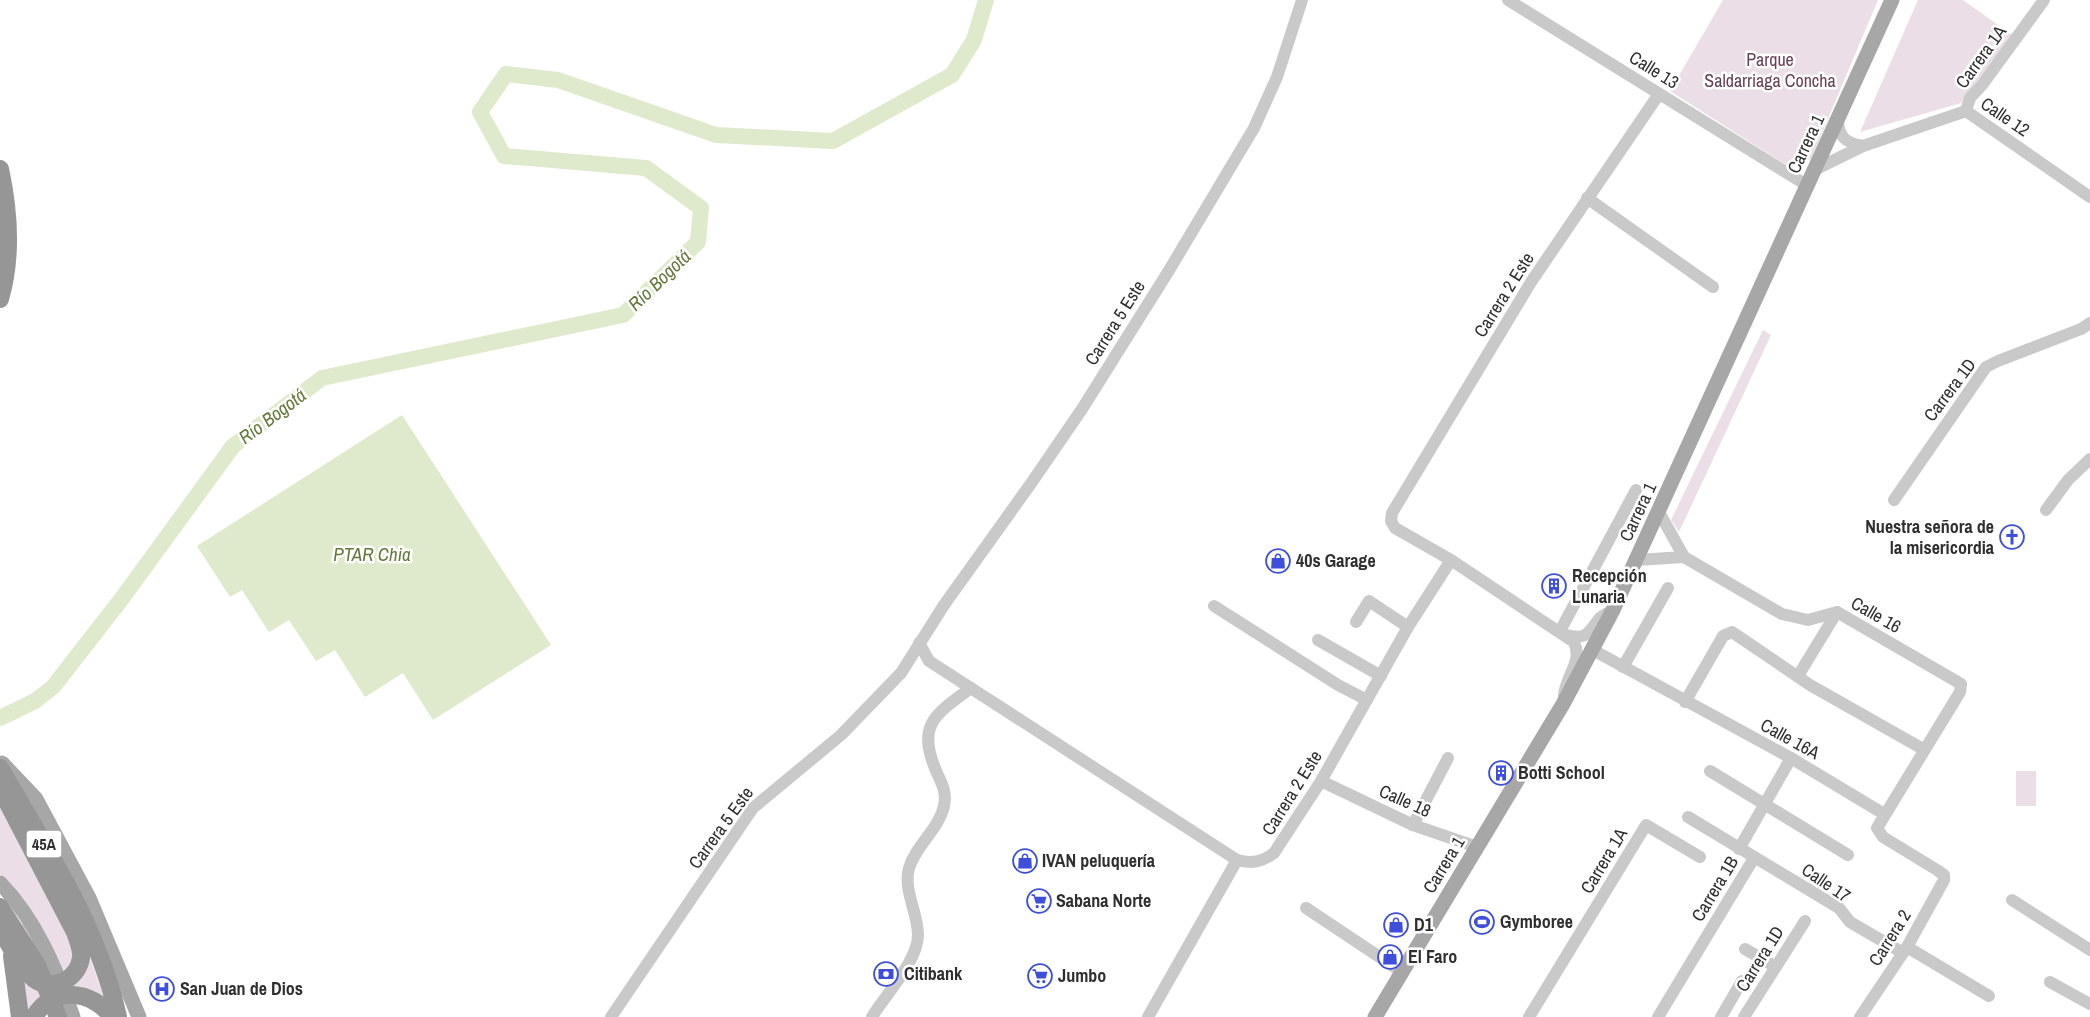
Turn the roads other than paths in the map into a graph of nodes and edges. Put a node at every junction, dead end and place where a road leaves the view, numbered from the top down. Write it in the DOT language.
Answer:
graph roads {
  1 [pos="1302,0"];
  2 [pos="1508,0"];
  3 [pos="1892,0"];
  4 [pos="2044,0"];
  5 [pos="1659,94"];
  6 [pos="1966,111"];
  7 [pos="1838,119"];
  8 [pos="1863,146"];
  9 [pos="0,169"];
  10 [pos="1816,169"];
  11 [pos="1808,186"];
  12 [pos="2090,197"];
  13 [pos="1588,198"];
  14 [pos="1713,286"];
  15 [pos="0,299"];
  16 [pos="2090,323"];
  17 [pos="2090,458"];
  18 [pos="1636,490"];
  19 [pos="1894,500"];
  20 [pos="2046,510"];
  21 [pos="1659,512"];
  22 [pos="1684,558"];
  23 [pos="1451,560"];
  24 [pos="1637,560"];
  25 [pos="1668,588"];
  26 [pos="1214,606"];
  27 [pos="1613,610"];
  28 [pos="1838,612"];
  29 [pos="1356,622"];
  30 [pos="1408,627"];
  31 [pos="1563,633"];
  32 [pos="1318,640"];
  33 [pos="919,643"];
  34 [pos="1591,649"];
  35 [pos="929,661"];
  36 [pos="908,664"];
  37 [pos="1623,667"];
  38 [pos="1381,676"];
  39 [pos="1798,676"];
  40 [pos="972,688"];
  41 [pos="1367,700"];
  42 [pos="1686,702"];
  43 [pos="1563,704"];
  44 [pos="1923,749"];
  45 [pos="1448,758"];
  46 [pos="1791,758"];
  47 [pos="0,762"];
  48 [pos="0,768"];
  49 [pos="1710,771"];
  50 [pos="1321,781"];
  51 [pos="0,788"];
  52 [pos="1764,804"];
  53 [pos="1884,814"];
  54 [pos="1688,817"];
  55 [pos="1413,825"];
  56 [pos="1477,847"];
  57 [pos="1739,849"];
  58 [pos="1848,855"];
  59 [pos="1700,857"];
  60 [pos="1754,858"];
  61 [pos="1237,860"];
  62 [pos="0,883"];
  63 [pos="2012,900"];
  64 [pos="0,907"];
  65 [pos="1306,908"];
  66 [pos="1805,921"];
  67 [pos="0,928"];
  68 [pos="1745,948"];
  69 [pos="1905,950"];
  70 [pos="2090,950"];
  71 [pos="12,951"];
  72 [pos="1774,966"];
  73 [pos="1402,972"];
  74 [pos="1742,981"];
  75 [pos="2050,982"];
  76 [pos="1989,996"];
  77 [pos="2090,1004"];
  78 [pos="20,1017"];
  79 [pos="34,1017"];
  80 [pos="58,1017"];
  81 [pos="72,1017"];
  82 [pos="112,1017"];
  83 [pos="118,1017"];
  84 [pos="139,1017"];
  85 [pos="611,1017"];
  86 [pos="872,1017"];
  87 [pos="1148,1017"];
  88 [pos="1375,1017"];
  89 [pos="1529,1017"];
  90 [pos="1658,1017"];
  91 [pos="1721,1017"];
  92 [pos="1744,1017"];
  93 [pos="1860,1017"];
  1 -- 33 [label="street, Carrera 5 Este"];
  2 -- 5 [label="street, Calle 13"];
  3 -- 7 [label="main road, Carrera 1"];
  4 -- 6 [label="street, Carrera 1A"];
  5 -- 11 [label="street, Calle 13"];
  5 -- 13 [label="street, Carrera 2 Este"];
  6 -- 8 [label="street, Calle 12"];
  6 -- 12 [label="street, Calle 12"];
  7 -- 8 [label="street"];
  7 -- 10 [label="main road, Carrera 1"];
  8 -- 10 [label="street, Calle 12"];
  9 -- 15 [label="highway"];
  10 -- 11 [label="main road, Carrera 1"];
  11 -- 21 [label="main road, Carrera 1"];
  13 -- 14 [label="street"];
  13 -- 23 [label="street, Carrera 2 Este"];
  16 -- 19 [label="street, Carrera 1D"];
  17 -- 20 [label="street"];
  18 -- 31 [label="street"];
  21 -- 22 [label="street"];
  21 -- 24 [label="main road, Carrera 1"];
  22 -- 24 [label="street"];
  22 -- 28 [label="street, Calle 16"];
  23 -- 30 [label="street, Carrera 2 Este"];
  23 -- 31 [label="street"];
  24 -- 27 [label="main road, Carrera 1"];
  25 -- 37 [label="street"];
  26 -- 41 [label="street"];
  27 -- 31 [label="street"];
  27 -- 34 [label="main road, Carrera 1"];
  28 -- 39 [label="street"];
  28 -- 44 [label="street, Calle 16"];
  29 -- 30 [label="street"];
  30 -- 38 [label="street, Carrera 2 Este"];
  31 -- 43 [label="street"];
  32 -- 38 [label="street"];
  33 -- 35 [label="street"];
  33 -- 36 [label="street, Carrera 5 Este"];
  34 -- 37 [label="street, Calle 16A"];
  34 -- 43 [label="main road, Carrera 1"];
  35 -- 36 [label="street"];
  35 -- 40 [label="street"];
  36 -- 85 [label="street, Carrera 5 Este"];
  37 -- 42 [label="street, Calle 16A"];
  38 -- 41 [label="street, Carrera 2 Este"];
  39 -- 42 [label="street"];
  39 -- 44 [label="street"];
  40 -- 61 [label="street"];
  40 -- 86 [label="street"];
  41 -- 50 [label="street, Carrera 2 Este"];
  42 -- 46 [label="street, Calle 16A"];
  43 -- 56 [label="main road, Carrera 1"];
  44 -- 53 [label="street"];
  45 -- 55 [label="street"];
  46 -- 52 [label="street, Carrera 1B"];
  46 -- 53 [label="street, Calle 16A"];
  47 -- 84 [label="main road"];
  48 -- 83 [label="highway, 45A"];
  49 -- 52 [label="street"];
  50 -- 55 [label="street, Calle 18"];
  50 -- 61 [label="street, Carrera 2 Este"];
  51 -- 71 [label="highway"];
  52 -- 57 [label="street, Carrera 1B"];
  52 -- 58 [label="street"];
  53 -- 69 [label="street, Carrera 2"];
  54 -- 57 [label="street"];
  55 -- 56 [label="street, Calle 18"];
  56 -- 73 [label="main road, Carrera 1"];
  57 -- 60 [label="street, Carrera 1B"];
  59 -- 89 [label="street, Carrera 1A"];
  60 -- 69 [label="street, Calle 17"];
  60 -- 90 [label="street, Carrera 1B"];
  61 -- 87 [label="street"];
  62 -- 81 [label="main road"];
  63 -- 70 [label="street"];
  64 -- 80 [label="highway"];
  65 -- 73 [label="street"];
  66 -- 72 [label="street, Carrera 1D"];
  67 -- 71 [label="highway"];
  68 -- 72 [label="street"];
  69 -- 76 [label="street, Calle 17"];
  69 -- 93 [label="street, Carrera 2"];
  71 -- 78 [label="highway"];
  72 -- 92 [label="street, Carrera 1D"];
  73 -- 88 [label="main road, Carrera 1"];
  74 -- 91 [label="street"];
  75 -- 77 [label="street"];
  79 -- 82 [label="highway"];
}
